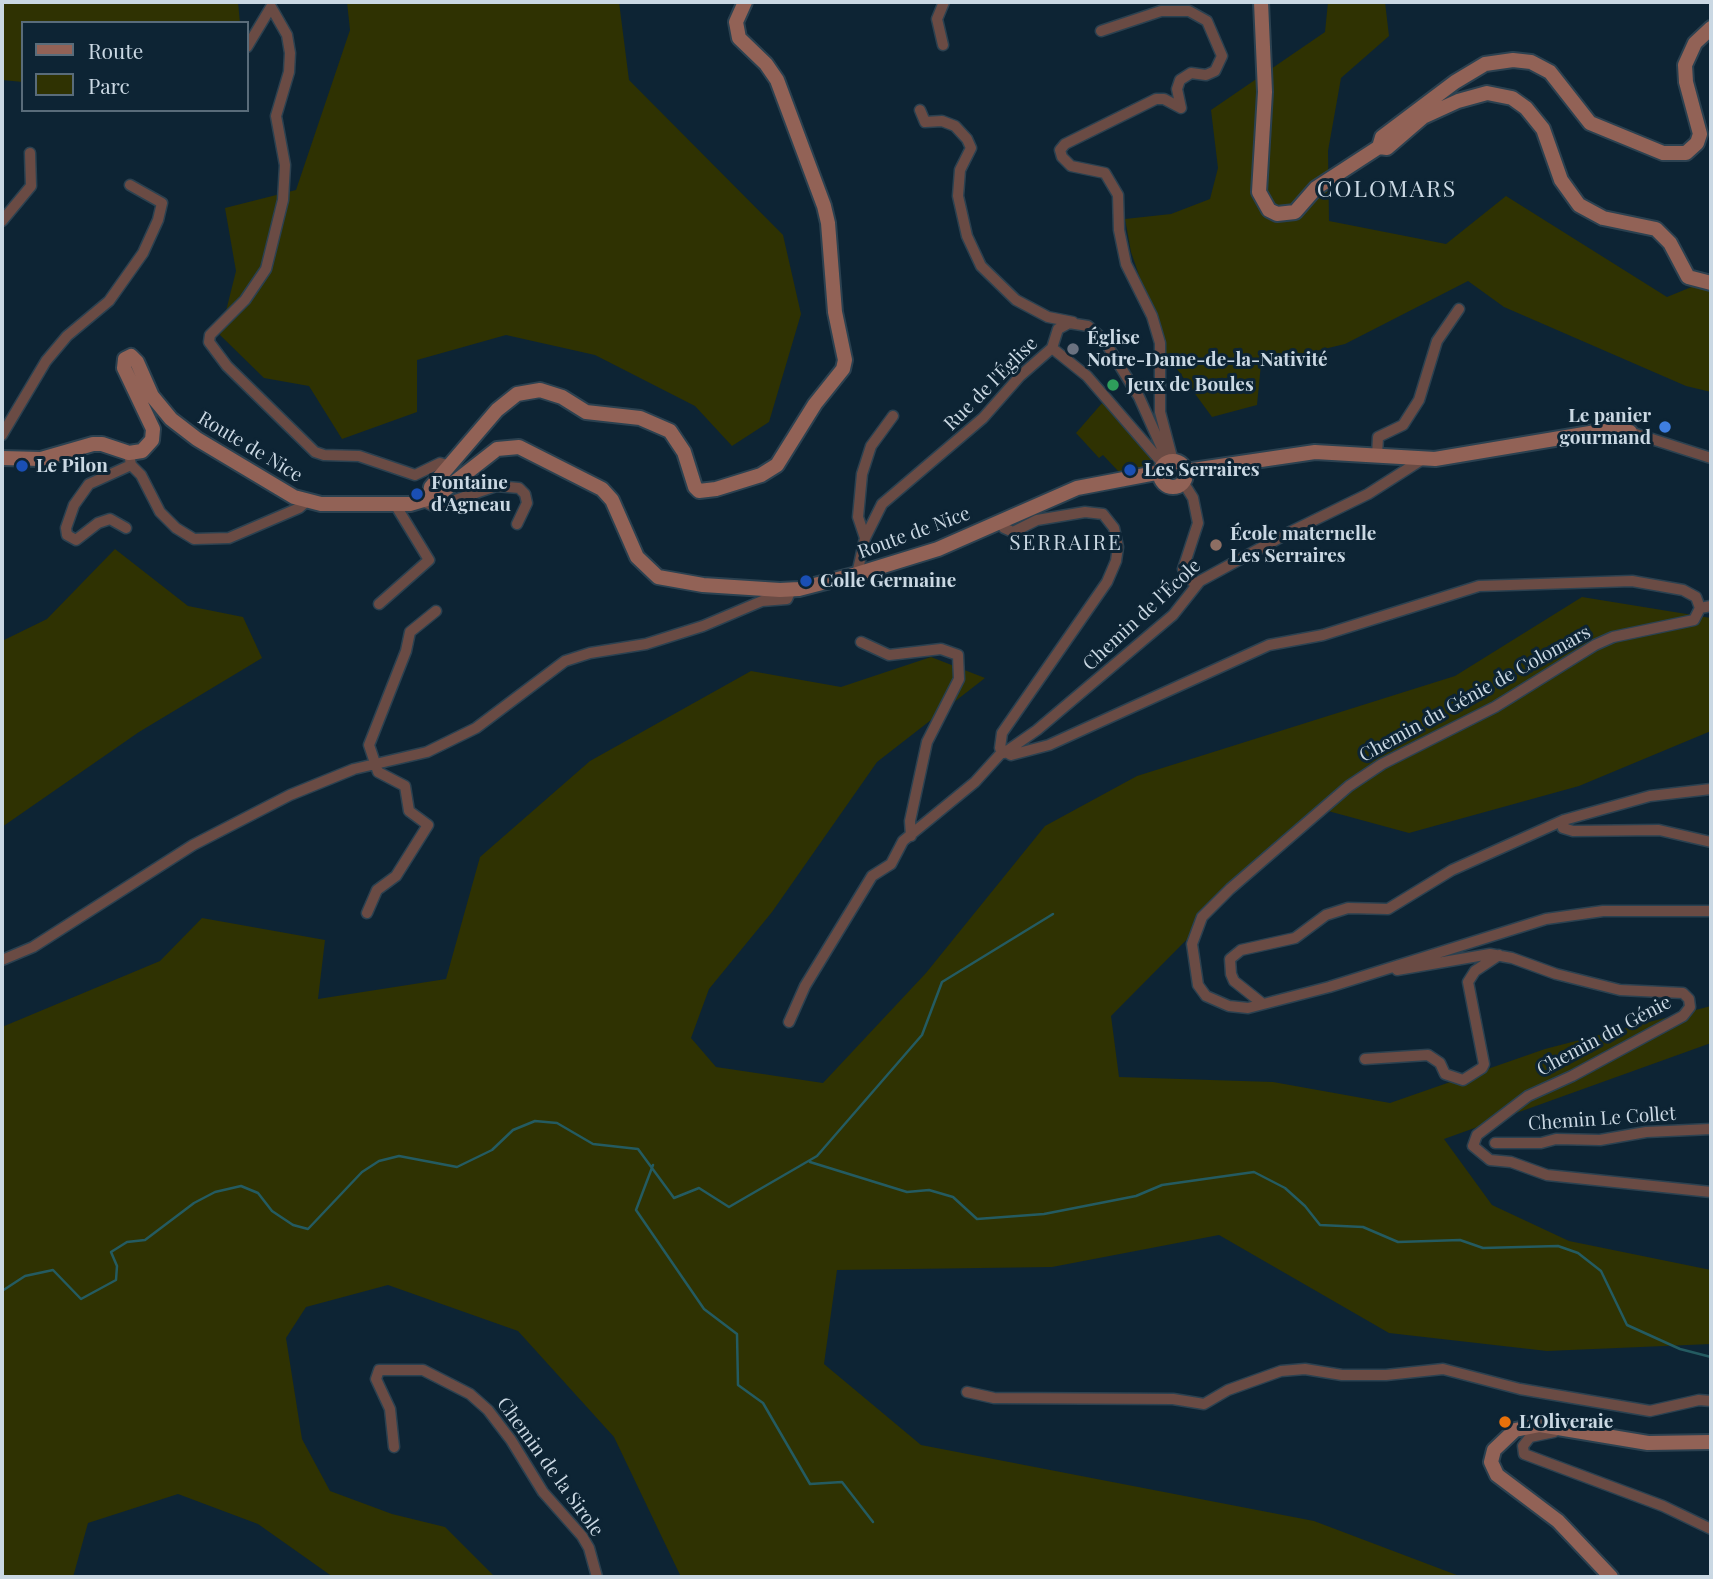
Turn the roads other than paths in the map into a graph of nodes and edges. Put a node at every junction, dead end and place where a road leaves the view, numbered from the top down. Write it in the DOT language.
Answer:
graph roads {
  1 [pos="745,2"];
  2 [pos="944,2"];
  3 [pos="1261,2"];
  4 [pos="1711,28"];
  5 [pos="1101,31"];
  6 [pos="248,45"];
  7 [pos="943,45"];
  8 [pos="920,110"];
  9 [pos="1379,146"];
  10 [pos="30,153"];
  11 [pos="130,186"];
  12 [pos="2,221"];
  13 [pos="1711,284"];
  14 [pos="1459,309"];
  15 [pos="1077,323"];
  16 [pos="1052,348"];
  17 [pos="893,416"];
  18 [pos="1630,432"];
  19 [pos="2,435"];
  20 [pos="1377,456"];
  21 [pos="1711,458"];
  22 [pos="8,459"];
  23 [pos="130,459"];
  24 [pos="1423,459"];
  25 [pos="1166,465"];
  26 [pos="451,466"];
  27 [pos="1184,476"];
  28 [pos="426,500"];
  29 [pos="307,501"];
  30 [pos="396,506"];
  31 [pos="1002,521"];
  32 [pos="517,524"];
  33 [pos="126,528"];
  34 [pos="865,538"];
  35 [pos="857,574"];
  36 [pos="1196,586"];
  37 [pos="791,590"];
  38 [pos="379,604"];
  39 [pos="1711,606"];
  40 [pos="1700,608"];
  41 [pos="436,611"];
  42 [pos="861,642"];
  43 [pos="1004,752"];
  44 [pos="376,763"];
  45 [pos="1711,789"];
  46 [pos="1564,820"];
  47 [pos="911,836"];
  48 [pos="1711,842"];
  49 [pos="1711,911"];
  50 [pos="367,913"];
  51 [pos="1499,955"];
  52 [pos="2,960"];
  53 [pos="1379,970"];
  54 [pos="1263,1004"];
  55 [pos="789,1022"];
  56 [pos="1366,1059"];
  57 [pos="1711,1129"];
  58 [pos="1495,1143"];
  59 [pos="1711,1192"];
  60 [pos="967,1392"];
  61 [pos="1711,1401"];
  62 [pos="1564,1427"];
  63 [pos="1711,1442"];
  64 [pos="394,1447"];
  65 [pos="1711,1529"];
  66 [pos="597,1577"];
  67 [pos="1611,1577"];
  1 -- 26 [label="main road"];
  2 -- 7 [label="street"];
  3 -- 9 [label="main road"];
  4 -- 9 [label="main road"];
  5 -- 25 [label="street"];
  6 -- 26 [label="street"];
  8 -- 15 [label="street"];
  9 -- 13 [label="main road"];
  10 -- 12 [label="street"];
  11 -- 19 [label="street"];
  14 -- 20 [label="street"];
  15 -- 16 [label="street, Rue de l'Église"];
  15 -- 25 [label="street"];
  16 -- 25 [label="street"];
  16 -- 34 [label="street, Rue de l'Église"];
  17 -- 34 [label="street"];
  18 -- 21 [label="street"];
  18 -- 24 [label="main road"];
  20 -- 24 [label="main road"];
  20 -- 27 [label="main road"];
  22 -- 23 [label="main road"];
  23 -- 29 [label="street"];
  23 -- 29 [label="main road, Route de Nice"];
  23 -- 33 [label="street"];
  24 -- 36 [label="street, Chemin de l'École"];
  25 -- 27 [label="main road"];
  25 -- 27 [label="main road"];
  25 -- 31 [label="main road, Route de Nice"];
  26 -- 28 [label="main road"];
  27 -- 36 [label="street"];
  28 -- 30 [label="main road, Route de Nice"];
  28 -- 32 [label="street"];
  28 -- 37 [label="main road, Route de Nice"];
  29 -- 30 [label="main road, Route de Nice"];
  30 -- 38 [label="street"];
  31 -- 35 [label="main road, Route de Nice"];
  31 -- 43 [label="street"];
  34 -- 35 [label="street, Rue de l'Église"];
  35 -- 37 [label="main road, Route de Nice"];
  36 -- 43 [label="street, Chemin de l'École"];
  37 -- 44 [label="street"];
  39 -- 40 [label="street"];
  40 -- 43 [label="street"];
  40 -- 54 [label="street, Chemin du Génie de Colomars"];
  41 -- 44 [label="street"];
  42 -- 47 [label="street"];
  43 -- 47 [label="street"];
  44 -- 50 [label="street"];
  44 -- 52 [label="street"];
  45 -- 46 [label="street"];
  46 -- 48 [label="street"];
  46 -- 54 [label="street"];
  47 -- 55 [label="street"];
  49 -- 53 [label="street"];
  51 -- 53 [label="street, Chemin du Génie"];
  51 -- 56 [label="street"];
  51 -- 59 [label="street, Chemin du Génie"];
  53 -- 54 [label="street, Chemin du Génie de Colomars"];
  57 -- 58 [label="street, Chemin Le Collet"];
  60 -- 61 [label="street"];
  62 -- 63 [label="main road"];
  62 -- 65 [label="street"];
  62 -- 67 [label="main road"];
  64 -- 66 [label="street, Chemin de la Sirole"];
}
